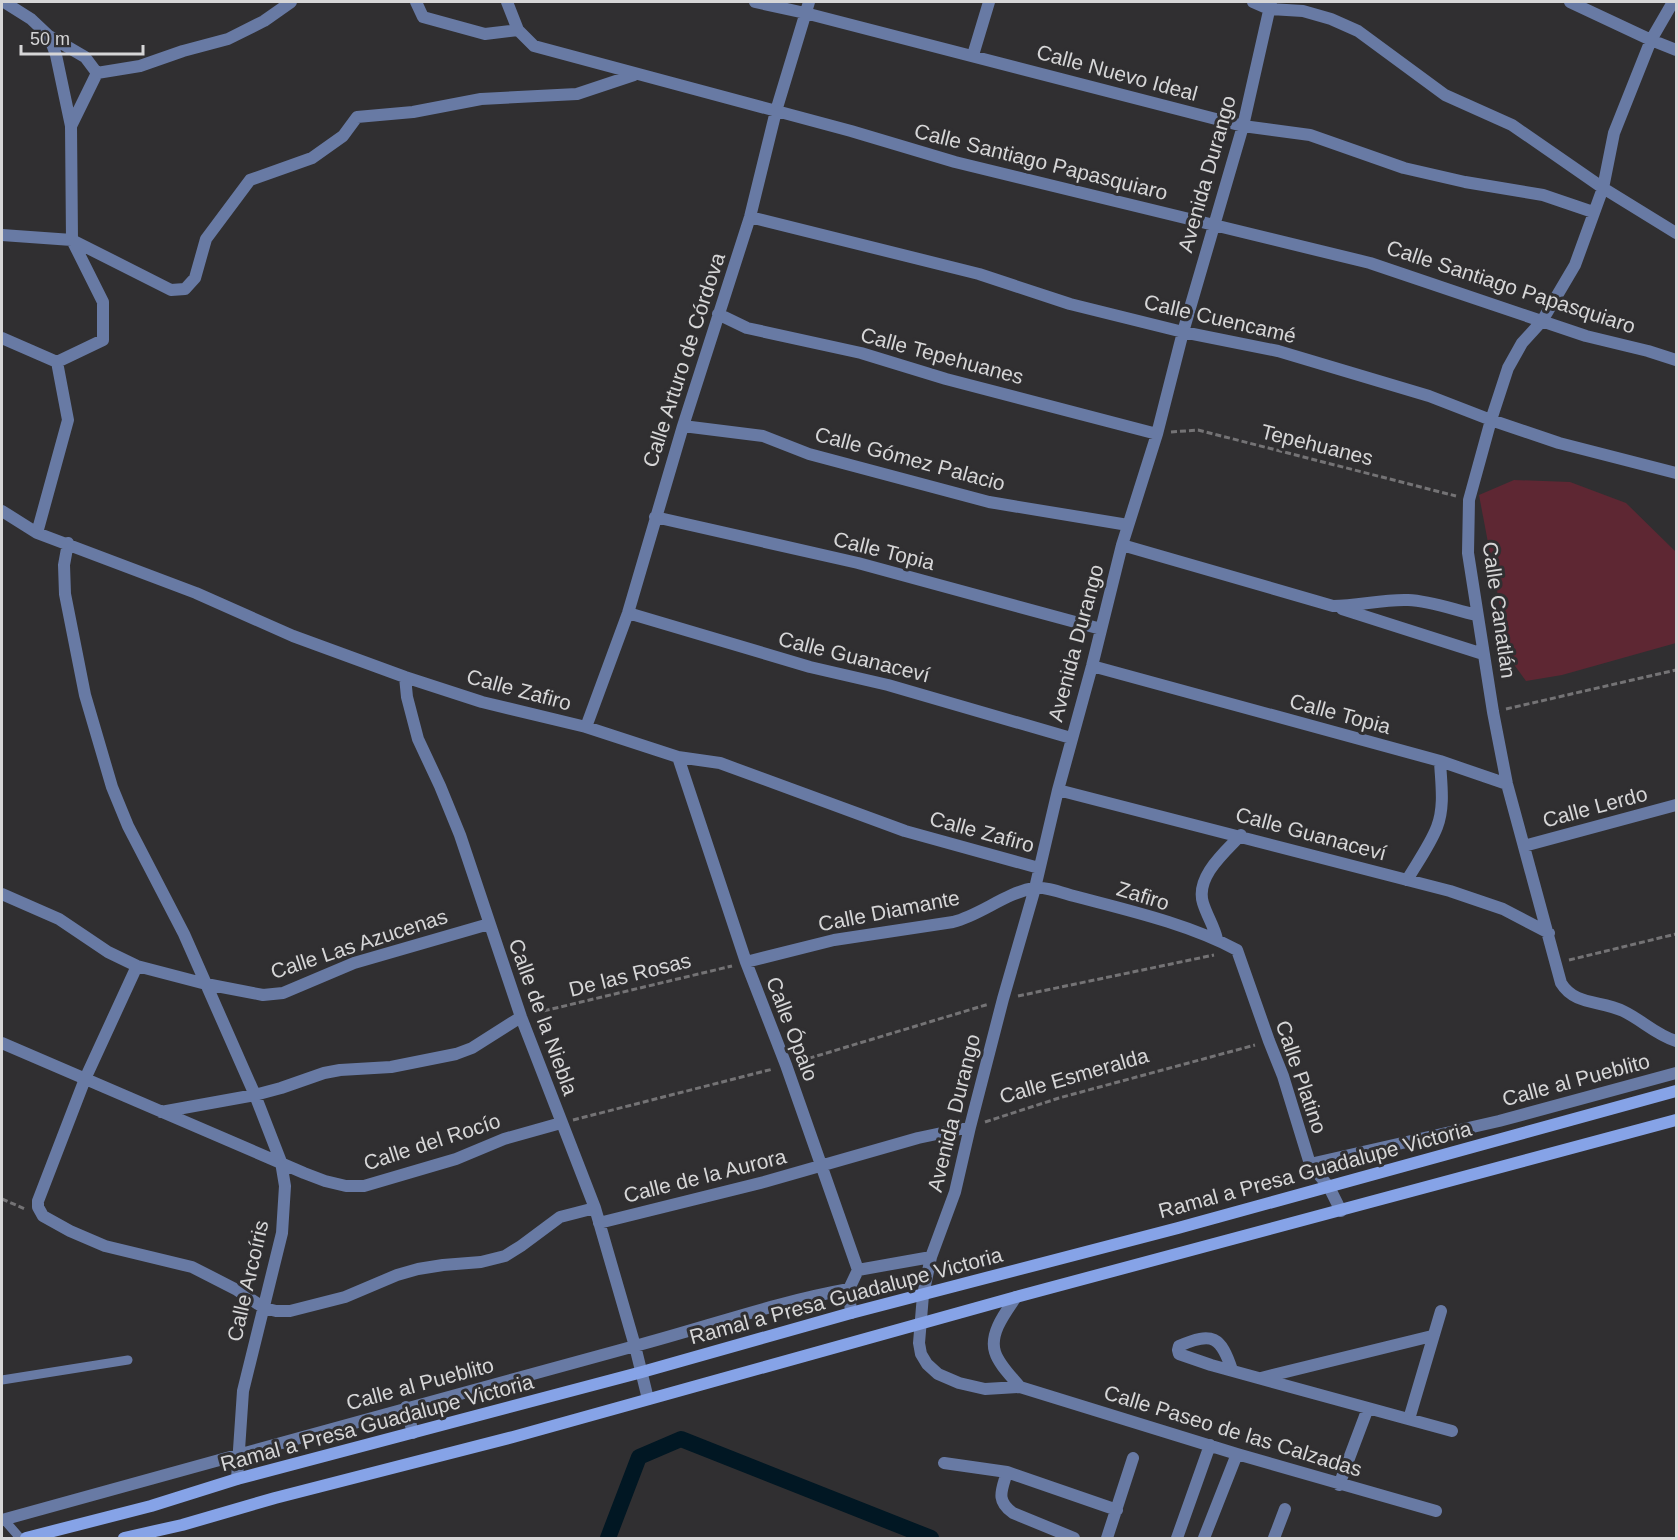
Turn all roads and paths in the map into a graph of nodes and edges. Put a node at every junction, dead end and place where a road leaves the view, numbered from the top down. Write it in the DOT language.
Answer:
graph roads {
  1 [pos="4,2"];
  2 [pos="291,2"];
  3 [pos="416,2"];
  4 [pos="507,2"];
  5 [pos="755,2"];
  6 [pos="989,2"];
  7 [pos="1253,2"];
  8 [pos="1570,2"];
  9 [pos="1673,2"];
  10 [pos="1270,5"];
  11 [pos="807,7"];
  12 [pos="518,30"];
  13 [pos="49,36"];
  14 [pos="1651,40"];
  15 [pos="1677,50"];
  16 [pos="973,56"];
  17 [pos="97,73"];
  18 [pos="636,74"];
  19 [pos="776,111"];
  20 [pos="71,126"];
  21 [pos="1243,126"];
  22 [pos="1603,188"];
  23 [pos="1593,212"];
  24 [pos="750,217"];
  25 [pos="1213,225"];
  26 [pos="1677,233"];
  27 [pos="2,235"];
  28 [pos="72,240"];
  29 [pos="718,314"];
  30 [pos="1542,321"];
  31 [pos="1183,332"];
  32 [pos="2,338"];
  33 [pos="1677,360"];
  34 [pos="57,362"];
  35 [pos="1491,420"];
  36 [pos="683,426"];
  37 [pos="1157,434"];
  38 [pos="1677,473"];
  39 [pos="1469,500"];
  40 [pos="2,511"];
  41 [pos="655,517"];
  42 [pos="1128,525"];
  43 [pos="37,533"];
  44 [pos="68,543"];
  45 [pos="1122,545"];
  46 [pos="1333,606"];
  47 [pos="627,613"];
  48 [pos="1477,615"];
  49 [pos="1101,628"];
  50 [pos="1483,654"];
  51 [pos="1092,666"];
  52 [pos="1677,670"];
  53 [pos="405,677"];
  54 [pos="1493,712"];
  55 [pos="586,727"];
  56 [pos="1071,738"];
  57 [pos="678,757"];
  58 [pos="1440,761"];
  59 [pos="1507,784"];
  60 [pos="1058,789"];
  61 [pos="1677,805"];
  62 [pos="1241,835"];
  63 [pos="1524,846"];
  64 [pos="1039,868"];
  65 [pos="1407,880"];
  66 [pos="1035,888"];
  67 [pos="2,894"];
  68 [pos="489,924"];
  69 [pos="1549,933"];
  70 [pos="1677,934"];
  71 [pos="1216,939"];
  72 [pos="1237,950"];
  73 [pos="746,962"];
  74 [pos="1556,964"];
  75 [pos="137,966"];
  76 [pos="206,984"];
  77 [pos="521,1017"];
  78 [pos="1269,1041"];
  79 [pos="1677,1041"];
  80 [pos="2,1043"];
  81 [pos="786,1065"];
  82 [pos="1677,1073"];
  83 [pos="85,1079"];
  84 [pos="1677,1091"];
  85 [pos="255,1095"];
  86 [pos="160,1112"];
  87 [pos="1677,1120"];
  88 [pos="561,1123"];
  89 [pos="970,1127"];
  90 [pos="281,1162"];
  91 [pos="1310,1164"];
  92 [pos="820,1166"];
  93 [pos="1329,1187"];
  94 [pos="595,1208"];
  95 [pos="1341,1211"];
  96 [pos="599,1223"];
  97 [pos="931,1257"];
  98 [pos="858,1270"];
  99 [pos="849,1288"];
  100 [pos="922,1294"];
  101 [pos="1016,1297"];
  102 [pos="264,1308"];
  103 [pos="1441,1311"];
  104 [pos="851,1313"];
  105 [pos="921,1323"];
  106 [pos="1432,1336"];
  107 [pos="635,1346"];
  108 [pos="128,1360"];
  109 [pos="1232,1370"];
  110 [pos="642,1372"];
  111 [pos="1261,1378"];
  112 [pos="2,1380"];
  113 [pos="1020,1387"];
  114 [pos="648,1399"];
  115 [pos="406,1407"];
  116 [pos="1368,1408"];
  117 [pos="1409,1419"];
  118 [pos="1452,1431"];
  119 [pos="413,1433"];
  120 [pos="1210,1445"];
  121 [pos="1237,1454"];
  122 [pos="238,1456"];
  123 [pos="1133,1458"];
  124 [pos="944,1463"];
  125 [pos="1007,1472"];
  126 [pos="237,1479"];
  127 [pos="1339,1485"];
  128 [pos="1285,1509"];
  129 [pos="1117,1510"];
  130 [pos="1436,1510"];
  131 [pos="2,1520"];
  132 [pos="152,1535"];
  133 [pos="20,1539"];
  134 [pos="26,1539"];
  135 [pos="124,1539"];
  136 [pos="1074,1539"];
  137 [pos="1107,1539"];
  138 [pos="1177,1539"];
  139 [pos="1204,1539"];
  140 [pos="1274,1539"];
  1 -- 13 [label="street"];
  2 -- 17 [label="street"];
  3 -- 12 [label="street"];
  4 -- 12 [label="street"];
  5 -- 11 [label="street, Calle Nuevo Ideal"];
  6 -- 16 [label="street"];
  7 -- 10 [label="street"];
  8 -- 14 [label="street"];
  9 -- 14 [label="street, Calle Canatlán"];
  10 -- 21 [label="street, Avenida Durango"];
  10 -- 22 [label="street"];
  11 -- 16 [label="street, Calle Nuevo Ideal"];
  11 -- 19 [label="street, Calle Arturo de Córdova"];
  12 -- 18 [label="street, Calle Santiago Papasquiaro"];
  13 -- 17 [label="street"];
  13 -- 20 [label="street"];
  14 -- 15 [label="street"];
  14 -- 22 [label="street, Calle Canatlán"];
  16 -- 21 [label="street, Calle Nuevo Ideal"];
  17 -- 20 [label="street"];
  18 -- 19 [label="street, Calle Santiago Papasquiaro"];
  18 -- 28 [label="street"];
  19 -- 24 [label="street, Calle Arturo de Córdova"];
  19 -- 25 [label="street, Calle Santiago Papasquiaro"];
  20 -- 28 [label="street"];
  21 -- 23 [label="street, Calle Nuevo Ideal"];
  21 -- 25 [label="street, Avenida Durango"];
  22 -- 23 [label="street, Calle Canatlán"];
  22 -- 26 [label="street"];
  23 -- 30 [label="street, Calle Canatlán"];
  24 -- 29 [label="street, Calle Arturo de Córdova"];
  24 -- 31 [label="street, Calle Cuencamé"];
  25 -- 30 [label="street, Calle Santiago Papasquiaro"];
  25 -- 31 [label="street, Avenida Durango"];
  27 -- 28 [label="street"];
  28 -- 34 [label="street"];
  29 -- 36 [label="street, Calle Arturo de Córdova"];
  29 -- 37 [label="street, Calle Tepehuanes"];
  30 -- 33 [label="street, Calle Santiago Papasquiaro"];
  30 -- 35 [label="street, Calle Canatlán"];
  31 -- 35 [label="street, Calle Cuencamé"];
  31 -- 37 [label="street, Avenida Durango"];
  32 -- 34 [label="street"];
  34 -- 43 [label="street"];
  35 -- 38 [label="street, Calle Cuencamé"];
  35 -- 39 [label="street, Calle Canatlán"];
  36 -- 41 [label="street, Calle Arturo de Córdova"];
  36 -- 42 [label="street, Calle Gómez Palacio"];
  37 -- 39 [label="path, Tepehuanes"];
  37 -- 42 [label="street, Avenida Durango"];
  39 -- 48 [label="street, Calle Canatlán"];
  40 -- 43 [label="street, Calle Zafiro"];
  41 -- 47 [label="street, Calle Arturo de Córdova"];
  41 -- 49 [label="street, Calle Topia"];
  42 -- 45 [label="street, Avenida Durango"];
  43 -- 44 [label="street, Calle Zafiro"];
  44 -- 53 [label="street, Calle Zafiro"];
  44 -- 76 [label="street, Calle Arcoíris"];
  45 -- 46 [label="street"];
  45 -- 49 [label="street, Avenida Durango"];
  46 -- 48 [label="street"];
  46 -- 50 [label="street"];
  47 -- 55 [label="street, Calle Arturo de Córdova"];
  47 -- 56 [label="street, Calle Guanaceví"];
  48 -- 50 [label="street, Calle Canatlán"];
  49 -- 51 [label="street, Avenida Durango"];
  50 -- 54 [label="street, Calle Canatlán"];
  51 -- 56 [label="street, Avenida Durango"];
  51 -- 58 [label="street, Calle Topia"];
  52 -- 54 [label="path"];
  53 -- 55 [label="street, Calle Zafiro"];
  53 -- 68 [label="street, Calle de la Niebla"];
  54 -- 59 [label="street, Calle Canatlán"];
  55 -- 57 [label="street, Calle Zafiro"];
  56 -- 60 [label="street, Avenida Durango"];
  57 -- 64 [label="street, Calle Zafiro"];
  57 -- 73 [label="street, Calle Ópalo"];
  58 -- 59 [label="street, Calle Topia"];
  58 -- 65 [label="street"];
  59 -- 63 [label="street, Calle Canatlán"];
  60 -- 62 [label="street, Calle Guanaceví"];
  60 -- 64 [label="street, Avenida Durango"];
  61 -- 63 [label="street, Calle Lerdo"];
  62 -- 65 [label="street, Calle Guanaceví"];
  62 -- 71 [label="street"];
  63 -- 69 [label="street, Calle Canatlán"];
  64 -- 66 [label="street, Avenida Durango"];
  65 -- 69 [label="street, Calle Guanaceví"];
  66 -- 71 [label="street, Zafiro"];
  66 -- 73 [label="street, Calle Diamante"];
  66 -- 89 [label="street, Avenida Durango"];
  67 -- 75 [label="street, Calle Las Azucenas"];
  68 -- 76 [label="street, Calle Las Azucenas"];
  68 -- 77 [label="street, Calle de la Niebla"];
  69 -- 74 [label="street, Calle Canatlán"];
  70 -- 74 [label="path"];
  71 -- 72 [label="street, Zafiro"];
  72 -- 78 [label="street, Calle Platino"];
  73 -- 77 [label="path, De las Rosas"];
  73 -- 81 [label="street, Calle Ópalo"];
  74 -- 79 [label="street, Calle Canatlán"];
  75 -- 76 [label="street, Calle Las Azucenas"];
  75 -- 83 [label="street"];
  76 -- 85 [label="street, Calle Arcoíris"];
  77 -- 85 [label="street"];
  77 -- 88 [label="street, Calle de la Niebla"];
  78 -- 89 [label="path, Calle Esmeralda"];
  78 -- 91 [label="street, Calle Platino"];
  80 -- 83 [label="street, Calle del Rocío"];
  81 -- 88 [label="path"];
  81 -- 92 [label="street, Calle Ópalo"];
  82 -- 91 [label="street, Calle al Pueblito"];
  83 -- 86 [label="street, Calle del Rocío"];
  83 -- 102 [label="street"];
  84 -- 93 [label="main road, Ramal a Presa Guadalupe Victoria"];
  85 -- 86 [label="street"];
  85 -- 90 [label="street, Calle Arcoíris"];
  86 -- 90 [label="street, Calle del Rocío"];
  87 -- 95 [label="main road"];
  88 -- 90 [label="street, Calle del Rocío"];
  88 -- 94 [label="street, Calle de la Niebla"];
  89 -- 92 [label="street"];
  89 -- 97 [label="street, Avenida Durango"];
  90 -- 102 [label="street, Calle Arcoíris"];
  91 -- 93 [label="street, Calle Platino"];
  92 -- 96 [label="street, Calle de la Aurora"];
  92 -- 98 [label="street, Calle Ópalo"];
  93 -- 95 [label="street, Calle Platino"];
  93 -- 100 [label="main road, Ramal a Presa Guadalupe Victoria"];
  94 -- 96 [label="street, Calle de la Niebla"];
  94 -- 102 [label="street"];
  95 -- 101 [label="main road"];
  96 -- 107 [label="street, Calle de la Niebla"];
  97 -- 98 [label="street"];
  97 -- 100 [label="street, Avenida Durango"];
  98 -- 99 [label="street"];
  99 -- 104 [label="street"];
  99 -- 107 [label="street, Calle al Pueblito"];
  100 -- 104 [label="main road, Ramal a Presa Guadalupe Victoria"];
  100 -- 105 [label="street, Avenida Durango"];
  101 -- 105 [label="main road"];
  101 -- 113 [label="street"];
  102 -- 122 [label="street, Calle Arcoíris"];
  103 -- 106 [label="street"];
  104 -- 110 [label="main road, Ramal a Presa Guadalupe Victoria"];
  105 -- 113 [label="street, Calle Paseo de las Calzadas"];
  105 -- 114 [label="main road"];
  106 -- 111 [label="street"];
  106 -- 117 [label="street"];
  107 -- 110 [label="street, Calle de la Niebla"];
  107 -- 115 [label="street, Calle al Pueblito"];
  108 -- 112 [label="lane"];
  109 -- 111 [label="street"];
  110 -- 114 [label="street, Calle de la Niebla"];
  110 -- 119 [label="main road, Ramal a Presa Guadalupe Victoria"];
  111 -- 116 [label="street"];
  113 -- 120 [label="street, Calle Paseo de las Calzadas"];
  114 -- 132 [label="main road"];
  115 -- 119 [label="street"];
  115 -- 122 [label="street, Calle al Pueblito"];
  116 -- 117 [label="street"];
  116 -- 127 [label="street"];
  117 -- 118 [label="street"];
  119 -- 126 [label="main road, Ramal a Presa Guadalupe Victoria"];
  120 -- 121 [label="street, Calle Paseo de las Calzadas"];
  120 -- 138 [label="street"];
  121 -- 127 [label="street, Calle Paseo de las Calzadas"];
  121 -- 139 [label="street"];
  122 -- 126 [label="street, Calle Arcoíris"];
  122 -- 131 [label="street, Calle al Pueblito"];
  123 -- 129 [label="street"];
  124 -- 125 [label="street"];
  125 -- 129 [label="street"];
  125 -- 136 [label="street"];
  126 -- 134 [label="main road, Ramal a Presa Guadalupe Victoria"];
  127 -- 130 [label="street, Calle Paseo de las Calzadas"];
  128 -- 140 [label="street"];
  129 -- 137 [label="street"];
  131 -- 133 [label="lane"];
  132 -- 135 [label="main road"];
}
